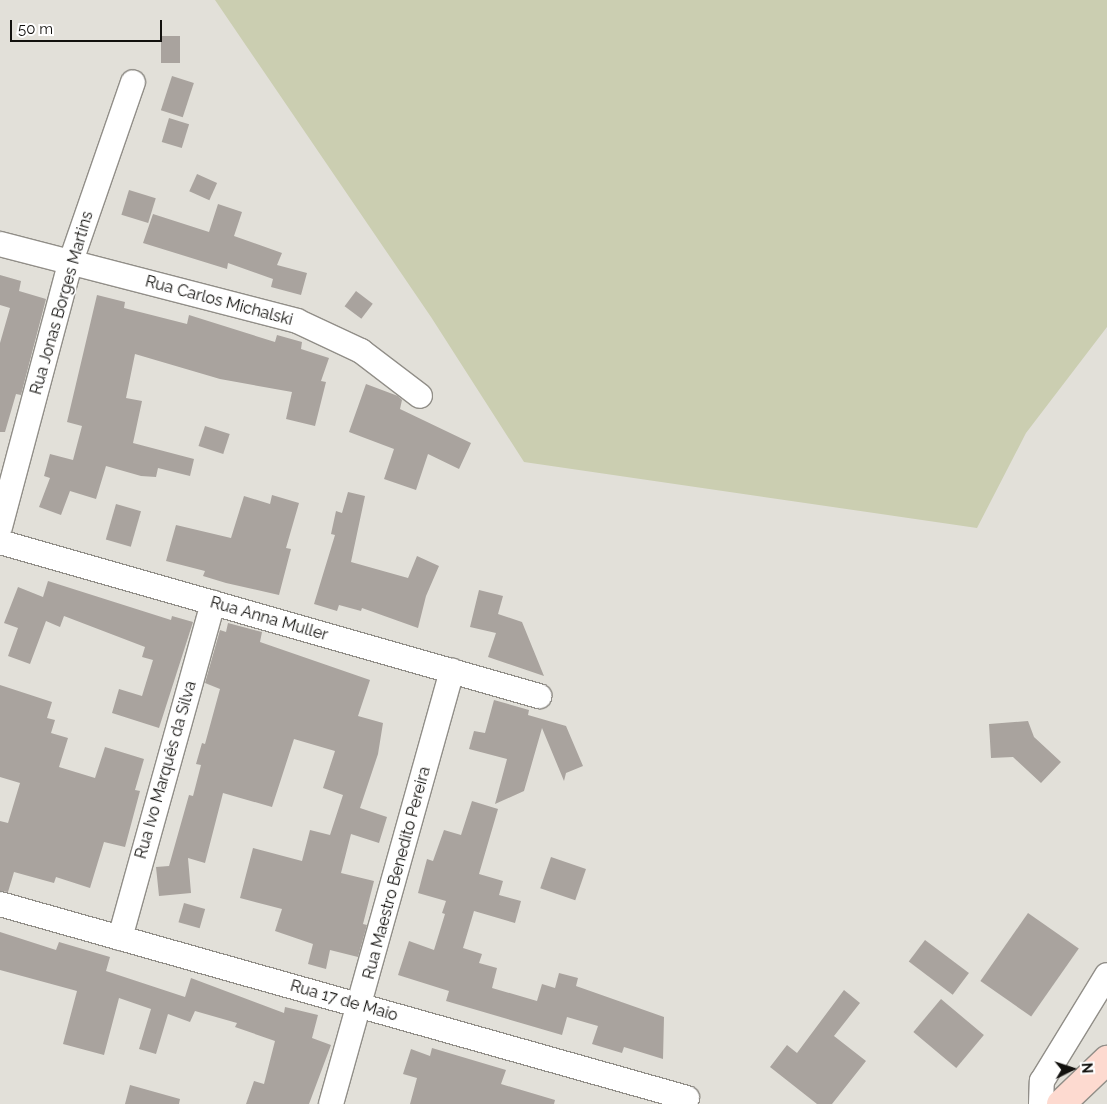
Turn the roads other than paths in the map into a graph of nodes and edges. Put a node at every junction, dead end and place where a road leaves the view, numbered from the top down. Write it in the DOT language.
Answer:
graph roads {
  1 [pos="133,82"];
  2 [pos="0,244"];
  3 [pos="71,261"];
  4 [pos="420,396"];
  5 [pos="0,527"];
  6 [pos="0,542"];
  7 [pos="213,603"];
  8 [pos="452,671"];
  9 [pos="539,696"];
  10 [pos="0,904"];
  11 [pos="120,938"];
  12 [pos="1107,975"];
  13 [pos="361,1006"];
  14 [pos="1107,1060"];
  15 [pos="687,1098"];
  16 [pos="331,1104"];
  17 [pos="1041,1104"];
  18 [pos="1061,1104"];
  1 -- 3 [label="street, Rua Jonas Borges Martins"];
  2 -- 3 [label="street, Rua Carlos Michalski"];
  3 -- 4 [label="street, Rua Carlos Michalski"];
  3 -- 5 [label="street, Rua Jonas Borges Martins"];
  6 -- 7 [label="street, Rua Anna Muller"];
  7 -- 8 [label="street, Rua Anna Muller"];
  7 -- 11 [label="street, Rua Ivo Marquês da Silva"];
  8 -- 9 [label="street, Rua Anna Muller"];
  8 -- 13 [label="street, Rua Maestro Benedito Pereira"];
  10 -- 11 [label="street, Rua 17 de Maio"];
  11 -- 13 [label="street, Rua 17 de Maio"];
  12 -- 17 [label="street"];
  13 -- 15 [label="street, Rua 17 de Maio"];
  13 -- 16 [label="street, Rua Maestro Benedito Pereira"];
  14 -- 18 [label="main road"];
}
